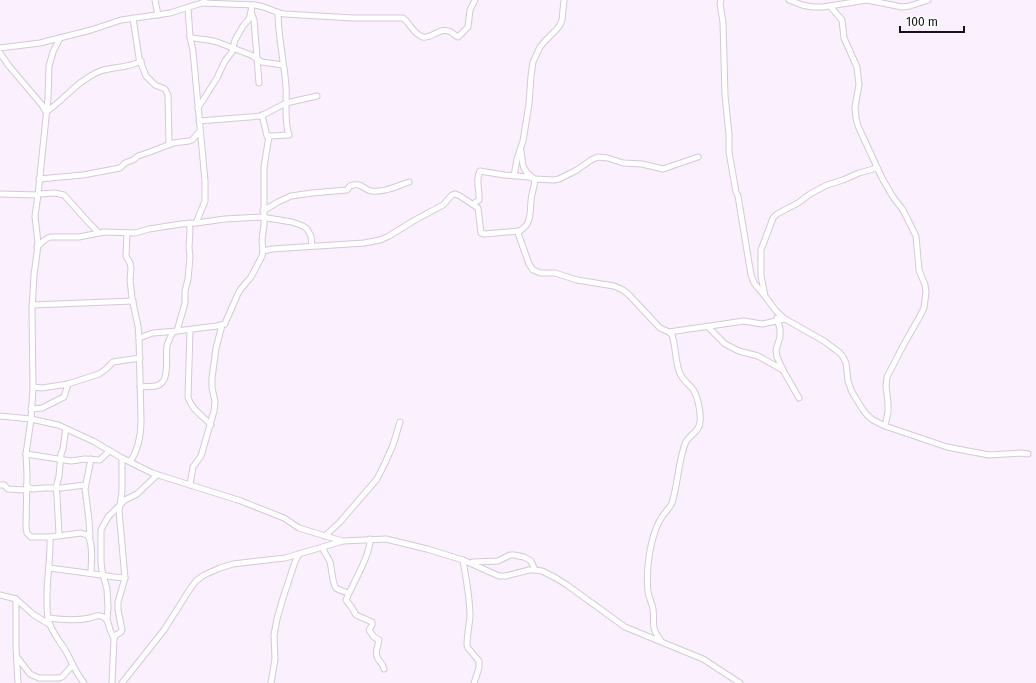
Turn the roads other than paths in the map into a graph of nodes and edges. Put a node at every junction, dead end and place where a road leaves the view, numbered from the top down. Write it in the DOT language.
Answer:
graph roads {
  1 [pos="155,0"];
  2 [pos="210,0"];
  3 [pos="475,0"];
  4 [pos="564,0"];
  5 [pos="721,0"];
  6 [pos="790,0"];
  7 [pos="928,0"];
  8 [pos="202,3"];
  9 [pos="252,5"];
  10 [pos="830,6"];
  11 [pos="188,8"];
  12 [pos="251,12"];
  13 [pos="278,12"];
  14 [pos="158,15"];
  15 [pos="133,18"];
  16 [pos="60,38"];
  17 [pos="190,38"];
  18 [pos="0,48"];
  19 [pos="232,48"];
  20 [pos="0,53"];
  21 [pos="257,59"];
  22 [pos="141,62"];
  23 [pos="283,65"];
  24 [pos="259,83"];
  25 [pos="317,96"];
  26 [pos="286,103"];
  27 [pos="198,108"];
  28 [pos="46,112"];
  29 [pos="262,115"];
  30 [pos="199,121"];
  31 [pos="200,131"];
  32 [pos="269,136"];
  33 [pos="169,145"];
  34 [pos="520,150"];
  35 [pos="698,157"];
  36 [pos="877,168"];
  37 [pos="514,176"];
  38 [pos="533,178"];
  39 [pos="39,179"];
  40 [pos="409,182"];
  41 [pos="0,194"];
  42 [pos="38,195"];
  43 [pos="473,204"];
  44 [pos="263,211"];
  45 [pos="263,217"];
  46 [pos="196,223"];
  47 [pos="189,224"];
  48 [pos="519,231"];
  49 [pos="99,233"];
  50 [pos="127,233"];
  51 [pos="312,246"];
  52 [pos="37,248"];
  53 [pos="263,251"];
  54 [pos="765,296"];
  55 [pos="132,301"];
  56 [pos="32,305"];
  57 [pos="776,311"];
  58 [pos="785,319"];
  59 [pos="778,320"];
  60 [pos="222,325"];
  61 [pos="708,327"];
  62 [pos="190,330"];
  63 [pos="175,332"];
  64 [pos="669,332"];
  65 [pos="139,338"];
  66 [pos="140,358"];
  67 [pos="783,370"];
  68 [pos="68,384"];
  69 [pos="33,387"];
  70 [pos="140,387"];
  71 [pos="800,398"];
  72 [pos="31,409"];
  73 [pos="0,416"];
  74 [pos="31,419"];
  75 [pos="400,422"];
  76 [pos="211,425"];
  77 [pos="885,426"];
  78 [pos="66,429"];
  79 [pos="109,451"];
  80 [pos="26,454"];
  81 [pos="1028,454"];
  82 [pos="122,458"];
  83 [pos="61,459"];
  84 [pos="91,460"];
  85 [pos="130,462"];
  86 [pos="157,475"];
  87 [pos="0,485"];
  88 [pos="85,485"];
  89 [pos="190,485"];
  90 [pos="26,488"];
  91 [pos="56,488"];
  92 [pos="120,504"];
  93 [pos="59,535"];
  94 [pos="50,537"];
  95 [pos="328,537"];
  96 [pos="90,539"];
  97 [pos="370,539"];
  98 [pos="343,541"];
  99 [pos="330,545"];
  100 [pos="323,548"];
  101 [pos="299,554"];
  102 [pos="463,560"];
  103 [pos="470,562"];
  104 [pos="49,568"];
  105 [pos="535,570"];
  106 [pos="91,573"];
  107 [pos="104,576"];
  108 [pos="125,578"];
  109 [pos="348,593"];
  110 [pos="0,595"];
  111 [pos="16,599"];
  112 [pos="48,618"];
  113 [pos="107,619"];
  114 [pos="49,624"];
  115 [pos="114,638"];
  116 [pos="661,641"];
  117 [pos="16,656"];
  118 [pos="72,666"];
  119 [pos="384,669"];
  120 [pos="18,683"];
  121 [pos="84,683"];
  122 [pos="112,683"];
  123 [pos="122,683"];
  124 [pos="271,683"];
  125 [pos="474,683"];
  126 [pos="740,683"];
  1 -- 14 [label="street"];
  2 -- 8 [label="street"];
  3 -- 13 [label="street"];
  4 -- 34 [label="street"];
  5 -- 54 [label="street"];
  6 -- 10 [label="street"];
  7 -- 10 [label="street"];
  8 -- 9 [label="street"];
  8 -- 11 [label="street"];
  9 -- 12 [label="street"];
  9 -- 13 [label="street"];
  10 -- 36 [label="street"];
  11 -- 14 [label="street"];
  11 -- 17 [label="street"];
  12 -- 19 [label="street"];
  12 -- 21 [label="street"];
  13 -- 23 [label="street"];
  14 -- 15 [label="street"];
  15 -- 16 [label="street"];
  15 -- 22 [label="street"];
  16 -- 18 [label="street"];
  16 -- 28 [label="street"];
  17 -- 19 [label="street"];
  17 -- 27 [label="street"];
  19 -- 21 [label="street"];
  19 -- 27 [label="street"];
  20 -- 28 [label="street"];
  21 -- 23 [label="street"];
  21 -- 24 [label="street"];
  22 -- 28 [label="street"];
  22 -- 33 [label="street"];
  23 -- 26 [label="street"];
  25 -- 26 [label="street"];
  26 -- 29 [label="street"];
  26 -- 32 [label="street"];
  27 -- 30 [label="street"];
  28 -- 39 [label="street"];
  29 -- 30 [label="street"];
  29 -- 32 [label="street"];
  30 -- 31 [label="street"];
  31 -- 33 [label="street"];
  31 -- 46 [label="street"];
  32 -- 44 [label="street"];
  33 -- 39 [label="street"];
  34 -- 37 [label="street"];
  34 -- 38 [label="street"];
  35 -- 38 [label="street"];
  36 -- 54 [label="street"];
  36 -- 77 [label="street"];
  37 -- 38 [label="street"];
  37 -- 43 [label="street"];
  38 -- 48 [label="street"];
  39 -- 42 [label="street"];
  40 -- 44 [label="street"];
  41 -- 42 [label="street"];
  42 -- 49 [label="street"];
  42 -- 52 [label="street"];
  43 -- 48 [label="street"];
  43 -- 51 [label="street"];
  44 -- 45 [label="street"];
  45 -- 46 [label="street"];
  45 -- 51 [label="street"];
  45 -- 53 [label="street"];
  46 -- 47 [label="street"];
  47 -- 50 [label="street"];
  47 -- 63 [label="street"];
  48 -- 64 [label="street"];
  49 -- 50 [label="street"];
  49 -- 52 [label="street"];
  50 -- 55 [label="street"];
  51 -- 53 [label="street"];
  52 -- 56 [label="street"];
  53 -- 60 [label="street"];
  54 -- 57 [label="street"];
  55 -- 56 [label="street"];
  55 -- 65 [label="street"];
  56 -- 69 [label="street"];
  57 -- 58 [label="street"];
  57 -- 59 [label="street"];
  58 -- 59 [label="street"];
  58 -- 77 [label="street"];
  59 -- 61 [label="street"];
  59 -- 67 [label="street"];
  60 -- 62 [label="street"];
  60 -- 76 [label="street"];
  61 -- 64 [label="street"];
  61 -- 67 [label="street"];
  62 -- 63 [label="street"];
  62 -- 76 [label="street"];
  63 -- 65 [label="street"];
  63 -- 70 [label="street"];
  64 -- 116 [label="street"];
  65 -- 66 [label="street"];
  66 -- 68 [label="street"];
  66 -- 70 [label="street"];
  67 -- 71 [label="street"];
  68 -- 69 [label="street"];
  68 -- 72 [label="street"];
  69 -- 72 [label="street"];
  70 -- 85 [label="street"];
  72 -- 74 [label="street"];
  73 -- 74 [label="street"];
  74 -- 78 [label="street"];
  74 -- 80 [label="street"];
  75 -- 95 [label="street"];
  76 -- 89 [label="street"];
  77 -- 81 [label="street"];
  78 -- 79 [label="street"];
  78 -- 83 [label="street"];
  79 -- 82 [label="street"];
  79 -- 84 [label="street"];
  80 -- 83 [label="street"];
  80 -- 90 [label="street"];
  82 -- 85 [label="street"];
  82 -- 92 [label="street"];
  83 -- 84 [label="street"];
  83 -- 91 [label="street"];
  84 -- 88 [label="street"];
  85 -- 86 [label="street"];
  86 -- 89 [label="street"];
  86 -- 92 [label="street"];
  87 -- 90 [label="street"];
  88 -- 91 [label="street"];
  88 -- 96 [label="street"];
  89 -- 95 [label="street"];
  90 -- 91 [label="street"];
  90 -- 94 [label="street"];
  91 -- 93 [label="street"];
  92 -- 107 [label="street"];
  92 -- 108 [label="street"];
  93 -- 94 [label="street"];
  93 -- 96 [label="street"];
  94 -- 104 [label="street"];
  95 -- 98 [label="street"];
  95 -- 99 [label="street"];
  96 -- 106 [label="street"];
  97 -- 98 [label="street"];
  97 -- 102 [label="street"];
  97 -- 109 [label="street"];
  98 -- 99 [label="street"];
  99 -- 100 [label="street"];
  100 -- 101 [label="street"];
  100 -- 109 [label="street"];
  101 -- 123 [label="street"];
  101 -- 124 [label="street"];
  102 -- 103 [label="street"];
  102 -- 125 [label="street"];
  103 -- 105 [label="street"];
  103 -- 105 [label="street"];
  104 -- 106 [label="street"];
  104 -- 112 [label="street"];
  105 -- 116 [label="street"];
  106 -- 107 [label="street"];
  107 -- 108 [label="street"];
  107 -- 113 [label="street"];
  108 -- 115 [label="street"];
  109 -- 119 [label="street"];
  110 -- 111 [label="street"];
  111 -- 114 [label="street"];
  111 -- 117 [label="street"];
  112 -- 113 [label="street"];
  112 -- 114 [label="street"];
  113 -- 115 [label="street"];
  114 -- 118 [label="street"];
  115 -- 122 [label="street"];
  116 -- 126 [label="street"];
  117 -- 118 [label="street"];
  117 -- 120 [label="street"];
  118 -- 121 [label="street"];
}
